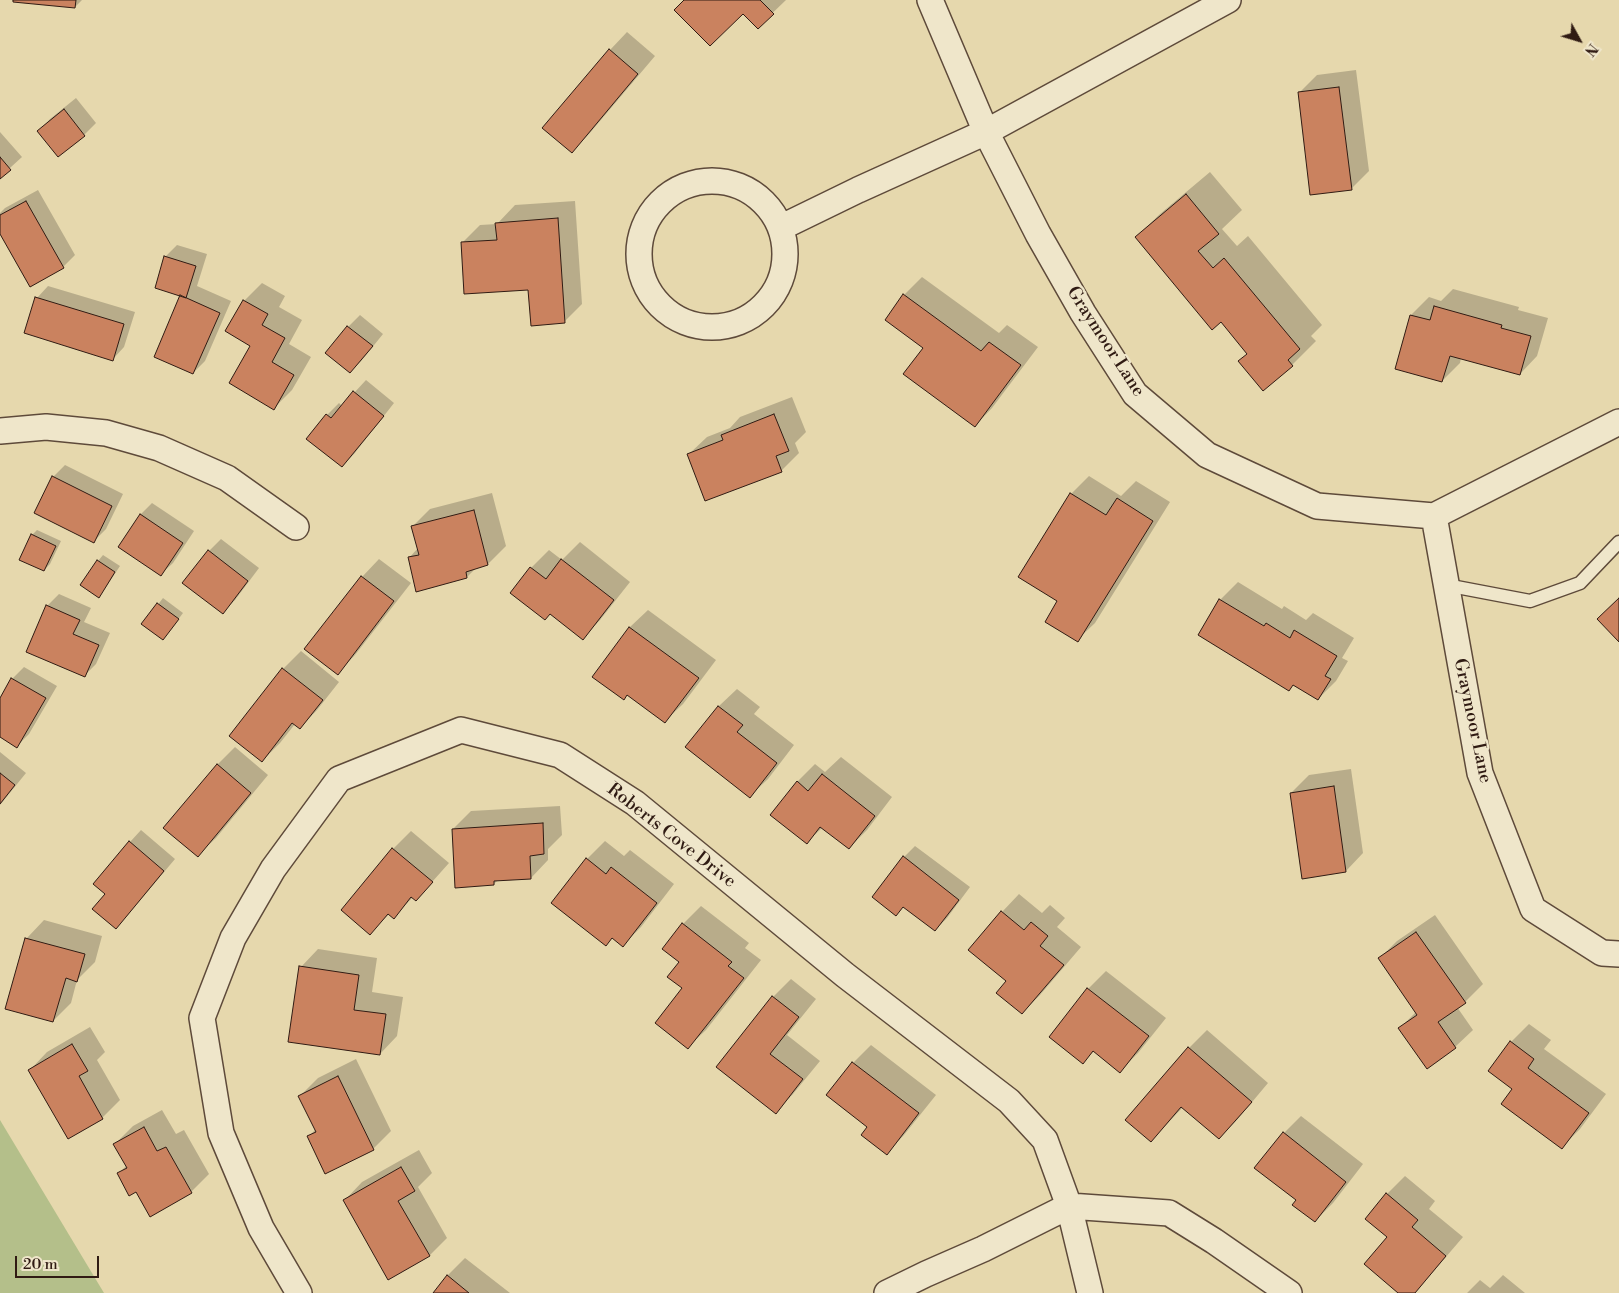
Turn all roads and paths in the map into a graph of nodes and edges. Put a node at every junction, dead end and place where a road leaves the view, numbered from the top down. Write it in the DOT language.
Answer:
graph roads {
  1 [pos="930,0"];
  2 [pos="1228,0"];
  3 [pos="986,132"];
  4 [pos="782,227"];
  5 [pos="1619,422"];
  6 [pos="0,431"];
  7 [pos="1434,516"];
  8 [pos="296,527"];
  9 [pos="1619,542"];
  10 [pos="1446,585"];
  11 [pos="1619,954"];
  12 [pos="1069,1206"];
  13 [pos="298,1293"];
  14 [pos="887,1293"];
  15 [pos="1090,1293"];
  16 [pos="1290,1293"];
  1 -- 3 [label="street, Graymoor Lane"];
  2 -- 3 [label="street"];
  3 -- 4 [label="street"];
  3 -- 7 [label="street, Graymoor Lane"];
  4 -- 4 [label="street"];
  5 -- 7 [label="street"];
  6 -- 8 [label="street"];
  7 -- 10 [label="street, Graymoor Lane"];
  9 -- 10 [label="lane"];
  10 -- 11 [label="street, Graymoor Lane"];
  12 -- 13 [label="street, Roberts Cove Drive"];
  12 -- 14 [label="street"];
  12 -- 15 [label="street, Roberts Cove Drive"];
  12 -- 16 [label="street"];
}
